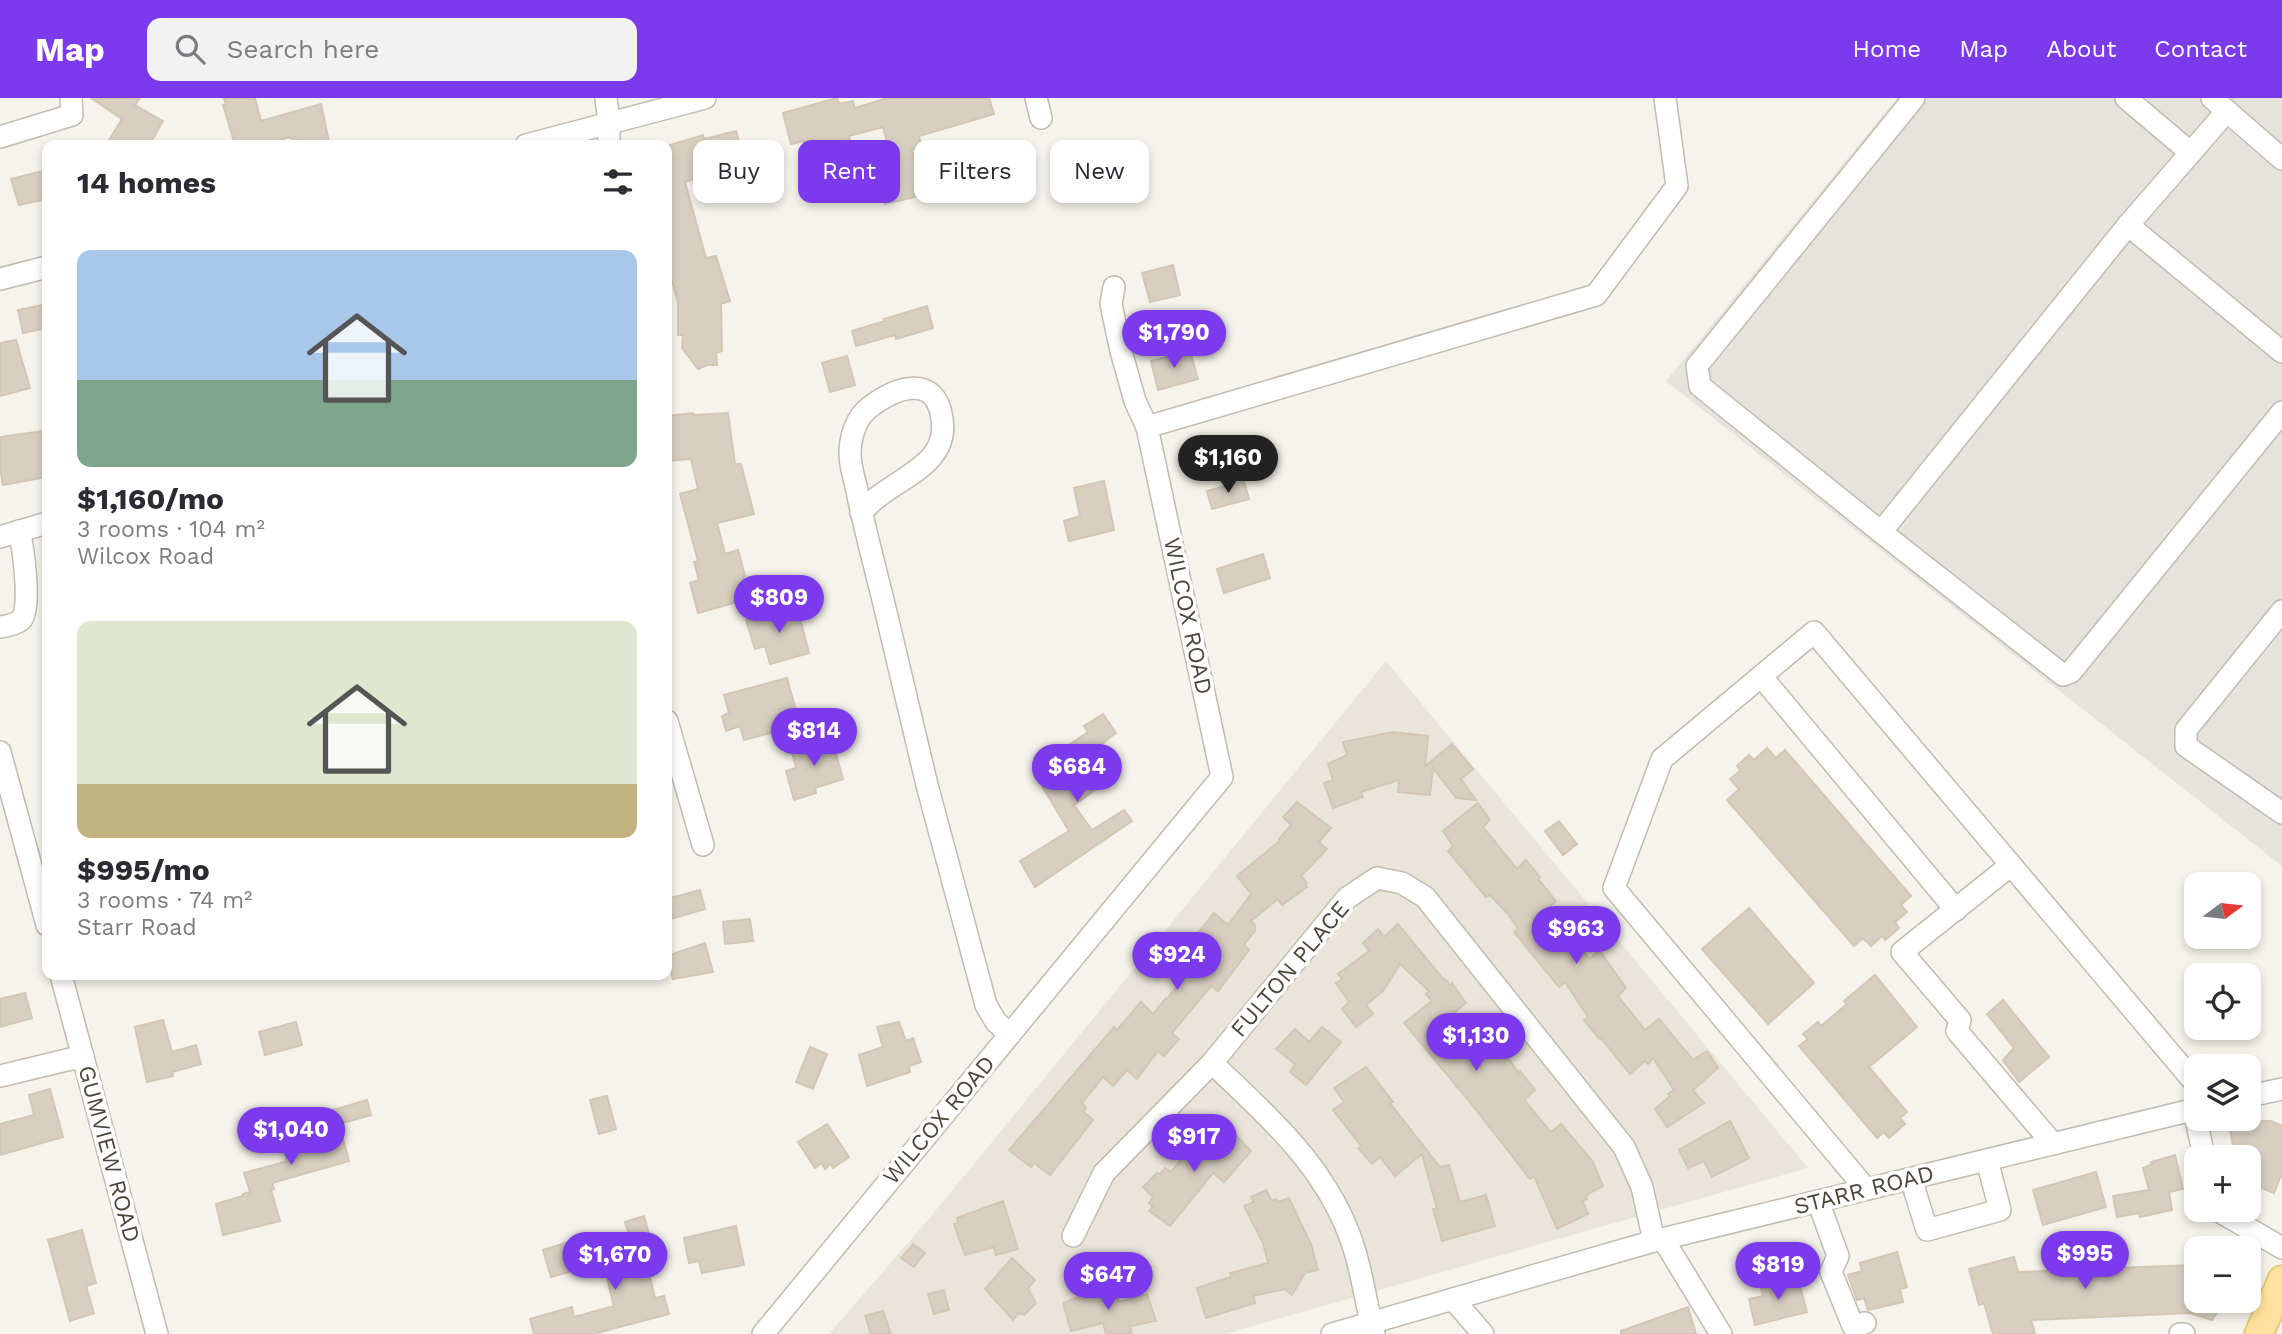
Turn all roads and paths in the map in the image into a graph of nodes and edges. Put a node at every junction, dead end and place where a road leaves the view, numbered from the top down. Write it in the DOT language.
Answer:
graph roads {
  1 [pos="71,98"];
  2 [pos="606,98"];
  3 [pos="705,98"];
  4 [pos="1665,98"];
  5 [pos="1914,98"];
  6 [pos="2126,98"];
  7 [pos="2220,104"];
  8 [pos="609,135"];
  9 [pos="0,137"];
  10 [pos="568,140"];
  11 [pos="2191,153"];
  12 [pos="2282,159"];
  13 [pos="2128,225"];
  14 [pos="42,268"];
  15 [pos="0,279"];
  16 [pos="1114,287"];
  17 [pos="2282,352"];
  18 [pos="2282,412"];
  19 [pos="1147,427"];
  20 [pos="862,513"];
  21 [pos="42,524"];
  22 [pos="1881,532"];
  23 [pos="10,534"];
  24 [pos="2282,611"];
  25 [pos="0,628"];
  26 [pos="1761,676"];
  27 [pos="672,739"];
  28 [pos="0,752"];
  29 [pos="2282,813"];
  30 [pos="703,845"];
  31 [pos="2011,865"];
  32 [pos="42,907"];
  33 [pos="1956,910"];
  34 [pos="62,980"];
  35 [pos="1010,1034"];
  36 [pos="83,1056"];
  37 [pos="1212,1063"];
  38 [pos="2184,1070"];
  39 [pos="0,1076"];
  40 [pos="2282,1089"];
  41 [pos="2261,1093"];
  42 [pos="2184,1112"];
  43 [pos="2053,1144"];
  44 [pos="1987,1160"];
  45 [pos="1911,1179"];
  46 [pos="1866,1189"];
  47 [pos="1818,1201"];
  48 [pos="2237,1222"];
  49 [pos="1073,1236"];
  50 [pos="1659,1240"];
  51 [pos="2282,1248"];
  52 [pos="2279,1293"];
  53 [pos="1453,1298"];
  54 [pos="1865,1323"];
  55 [pos="1373,1328"];
  56 [pos="157,1334"];
  57 [pos="763,1334"];
  58 [pos="1332,1334"];
  59 [pos="1483,1334"];
  60 [pos="1721,1334"];
  61 [pos="2259,1334"];
  1 -- 9 [label="street"];
  2 -- 8 [label="street"];
  3 -- 8 [label="street"];
  4 -- 19 [label="street"];
  5 -- 22 [label="street"];
  6 -- 11 [label="street"];
  7 -- 11 [label="street"];
  7 -- 12 [label="street"];
  8 -- 10 [label="street"];
  11 -- 13 [label="street"];
  13 -- 17 [label="street"];
  13 -- 22 [label="street"];
  14 -- 15 [label="street"];
  16 -- 19 [label="street"];
  18 -- 22 [label="street"];
  19 -- 35 [label="street, WILCOX ROAD"];
  20 -- 20 [label="street"];
  20 -- 35 [label="street"];
  21 -- 23 [label="street"];
  23 -- 25 [label="street"];
  24 -- 29 [label="street"];
  26 -- 31 [label="street"];
  26 -- 33 [label="street"];
  26 -- 46 [label="street"];
  27 -- 30 [label="street"];
  28 -- 32 [label="street"];
  31 -- 33 [label="street"];
  31 -- 38 [label="street"];
  33 -- 43 [label="street"];
  34 -- 36 [label="street, GUMVIEW ROAD"];
  35 -- 57 [label="street, WILCOX ROAD"];
  36 -- 39 [label="street"];
  36 -- 56 [label="street, GUMVIEW ROAD"];
  37 -- 49 [label="street, FULTON PLACE"];
  37 -- 50 [label="street, FULTON PLACE"];
  37 -- 55 [label="street"];
  40 -- 41 [label="street"];
  42 -- 43 [label="street, STARR ROAD"];
  43 -- 44 [label="street, STARR ROAD"];
  44 -- 45 [label="street, STARR ROAD"];
  44 -- 45 [label="street"];
  45 -- 46 [label="street, STARR ROAD"];
  46 -- 47 [label="street, STARR ROAD"];
  47 -- 50 [label="street, STARR ROAD"];
  47 -- 54 [label="street"];
  48 -- 51 [label="street"];
  50 -- 53 [label="street, STARR ROAD"];
  50 -- 60 [label="street, FULTON PLACE"];
  52 -- 61 [label="main road"];
  53 -- 55 [label="street, STARR ROAD"];
  53 -- 59 [label="street"];
  55 -- 58 [label="street, STARR ROAD"];
}
